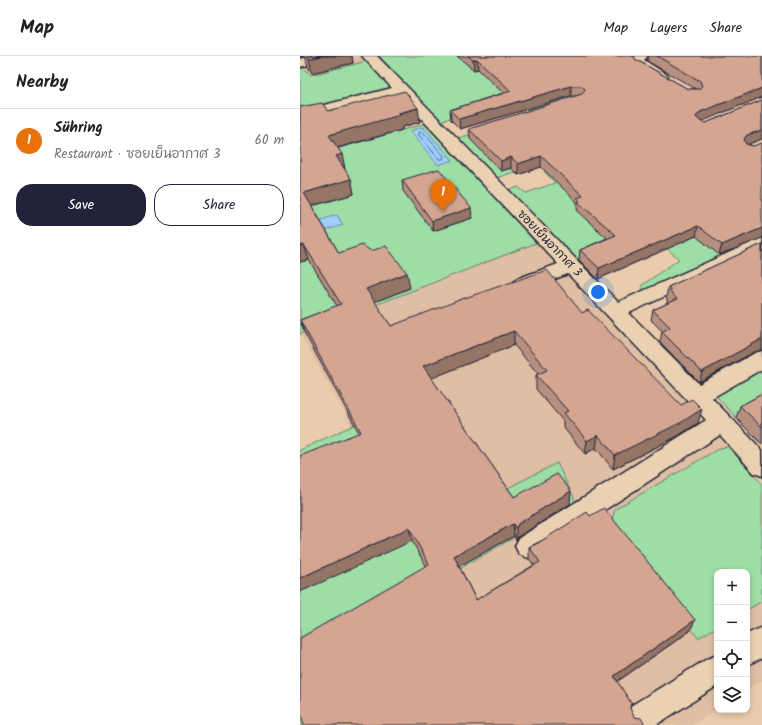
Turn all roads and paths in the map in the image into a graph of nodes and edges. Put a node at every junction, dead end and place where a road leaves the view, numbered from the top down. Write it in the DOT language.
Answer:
graph roads {
  1 [pos="330,56"];
  2 [pos="369,56"];
  3 [pos="641,56"];
  4 [pos="300,63"];
  5 [pos="672,84"];
  6 [pos="402,90"];
  7 [pos="300,116"];
  8 [pos="762,244"];
  9 [pos="572,266"];
  10 [pos="503,291"];
  11 [pos="615,311"];
  12 [pos="762,359"];
  13 [pos="697,396"];
  14 [pos="722,422"];
  15 [pos="761,462"];
  16 [pos="528,546"];
  17 [pos="762,641"];
  18 [pos="750,649"];
  19 [pos="714,671"];
  20 [pos="642,716"];
  1 -- 4 [label="street"];
  2 -- 6 [label="street, ซอยเย็นอากาศ 3"];
  3 -- 5 [label="street"];
  6 -- 7 [label="street"];
  6 -- 9 [label="street, ซอยเย็นอากาศ 3"];
  8 -- 11 [label="street"];
  9 -- 10 [label="street"];
  9 -- 11 [label="street, ซอยเย็นอากาศ 3"];
  11 -- 13 [label="street, ซอยเย็นอากาศ 3"];
  12 -- 13 [label="street"];
  13 -- 14 [label="street, ซอยเย็นอากาศ 3"];
  14 -- 15 [label="street, ซอยเย็นอากาศ 3"];
  14 -- 16 [label="street"];
  17 -- 18 [label="street"];
  19 -- 20 [label="street"];
}
